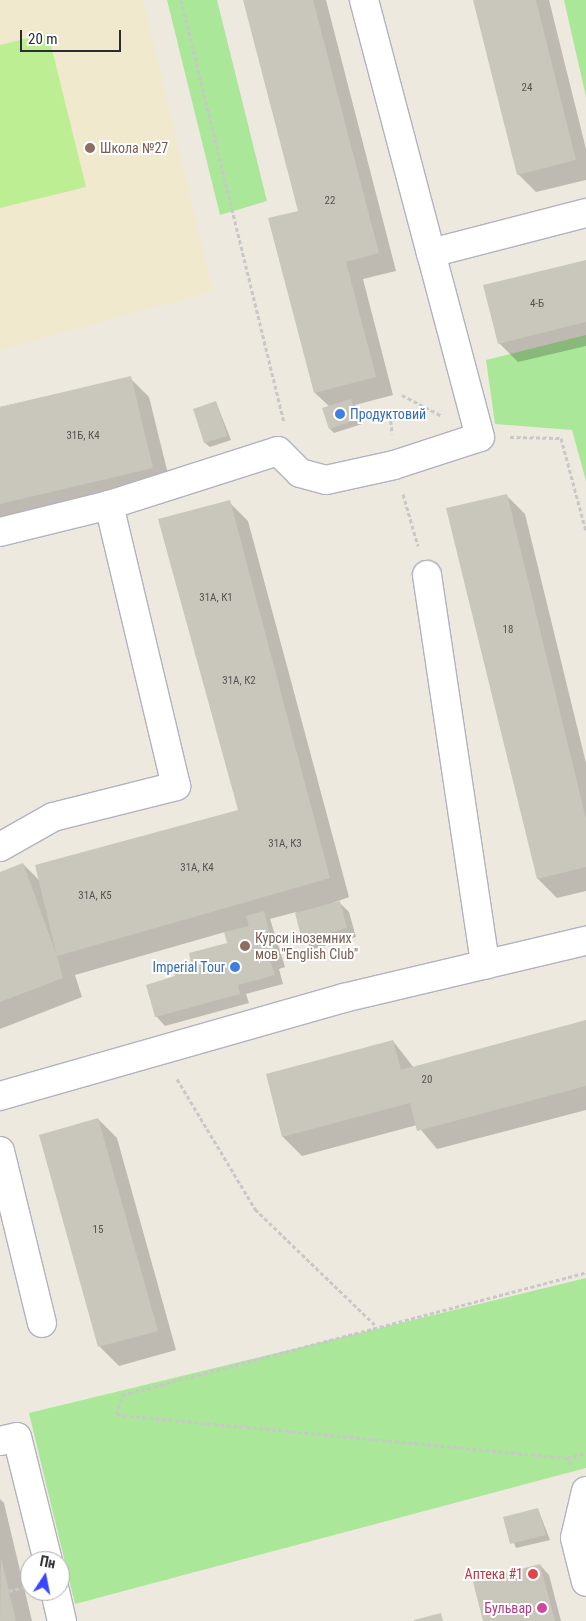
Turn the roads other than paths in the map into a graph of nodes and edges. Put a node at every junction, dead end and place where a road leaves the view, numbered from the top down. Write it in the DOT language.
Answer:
graph roads {
  1 [pos="364,0"];
  2 [pos="586,213"];
  3 [pos="431,253"];
  4 [pos="109,505"];
  5 [pos="0,532"];
  6 [pos="427,575"];
  7 [pos="0,847"];
  8 [pos="586,940"];
  9 [pos="485,965"];
  10 [pos="0,1096"];
  11 [pos="0,1151"];
  12 [pos="42,1323"];
  13 [pos="0,1441"];
  14 [pos="581,1481"];
  15 [pos="46,1551"];
  16 [pos="586,1582"];
  17 [pos="57,1601"];
  18 [pos="62,1621"];
  1 -- 3 [label="street"];
  2 -- 3 [label="street"];
  3 -- 4 [label="street"];
  4 -- 5 [label="street"];
  4 -- 7 [label="street"];
  6 -- 9 [label="street"];
  8 -- 9 [label="street"];
  9 -- 10 [label="street"];
  11 -- 12 [label="street"];
  13 -- 15 [label="street"];
  14 -- 16 [label="street"];
  17 -- 18 [label="street"];
}
